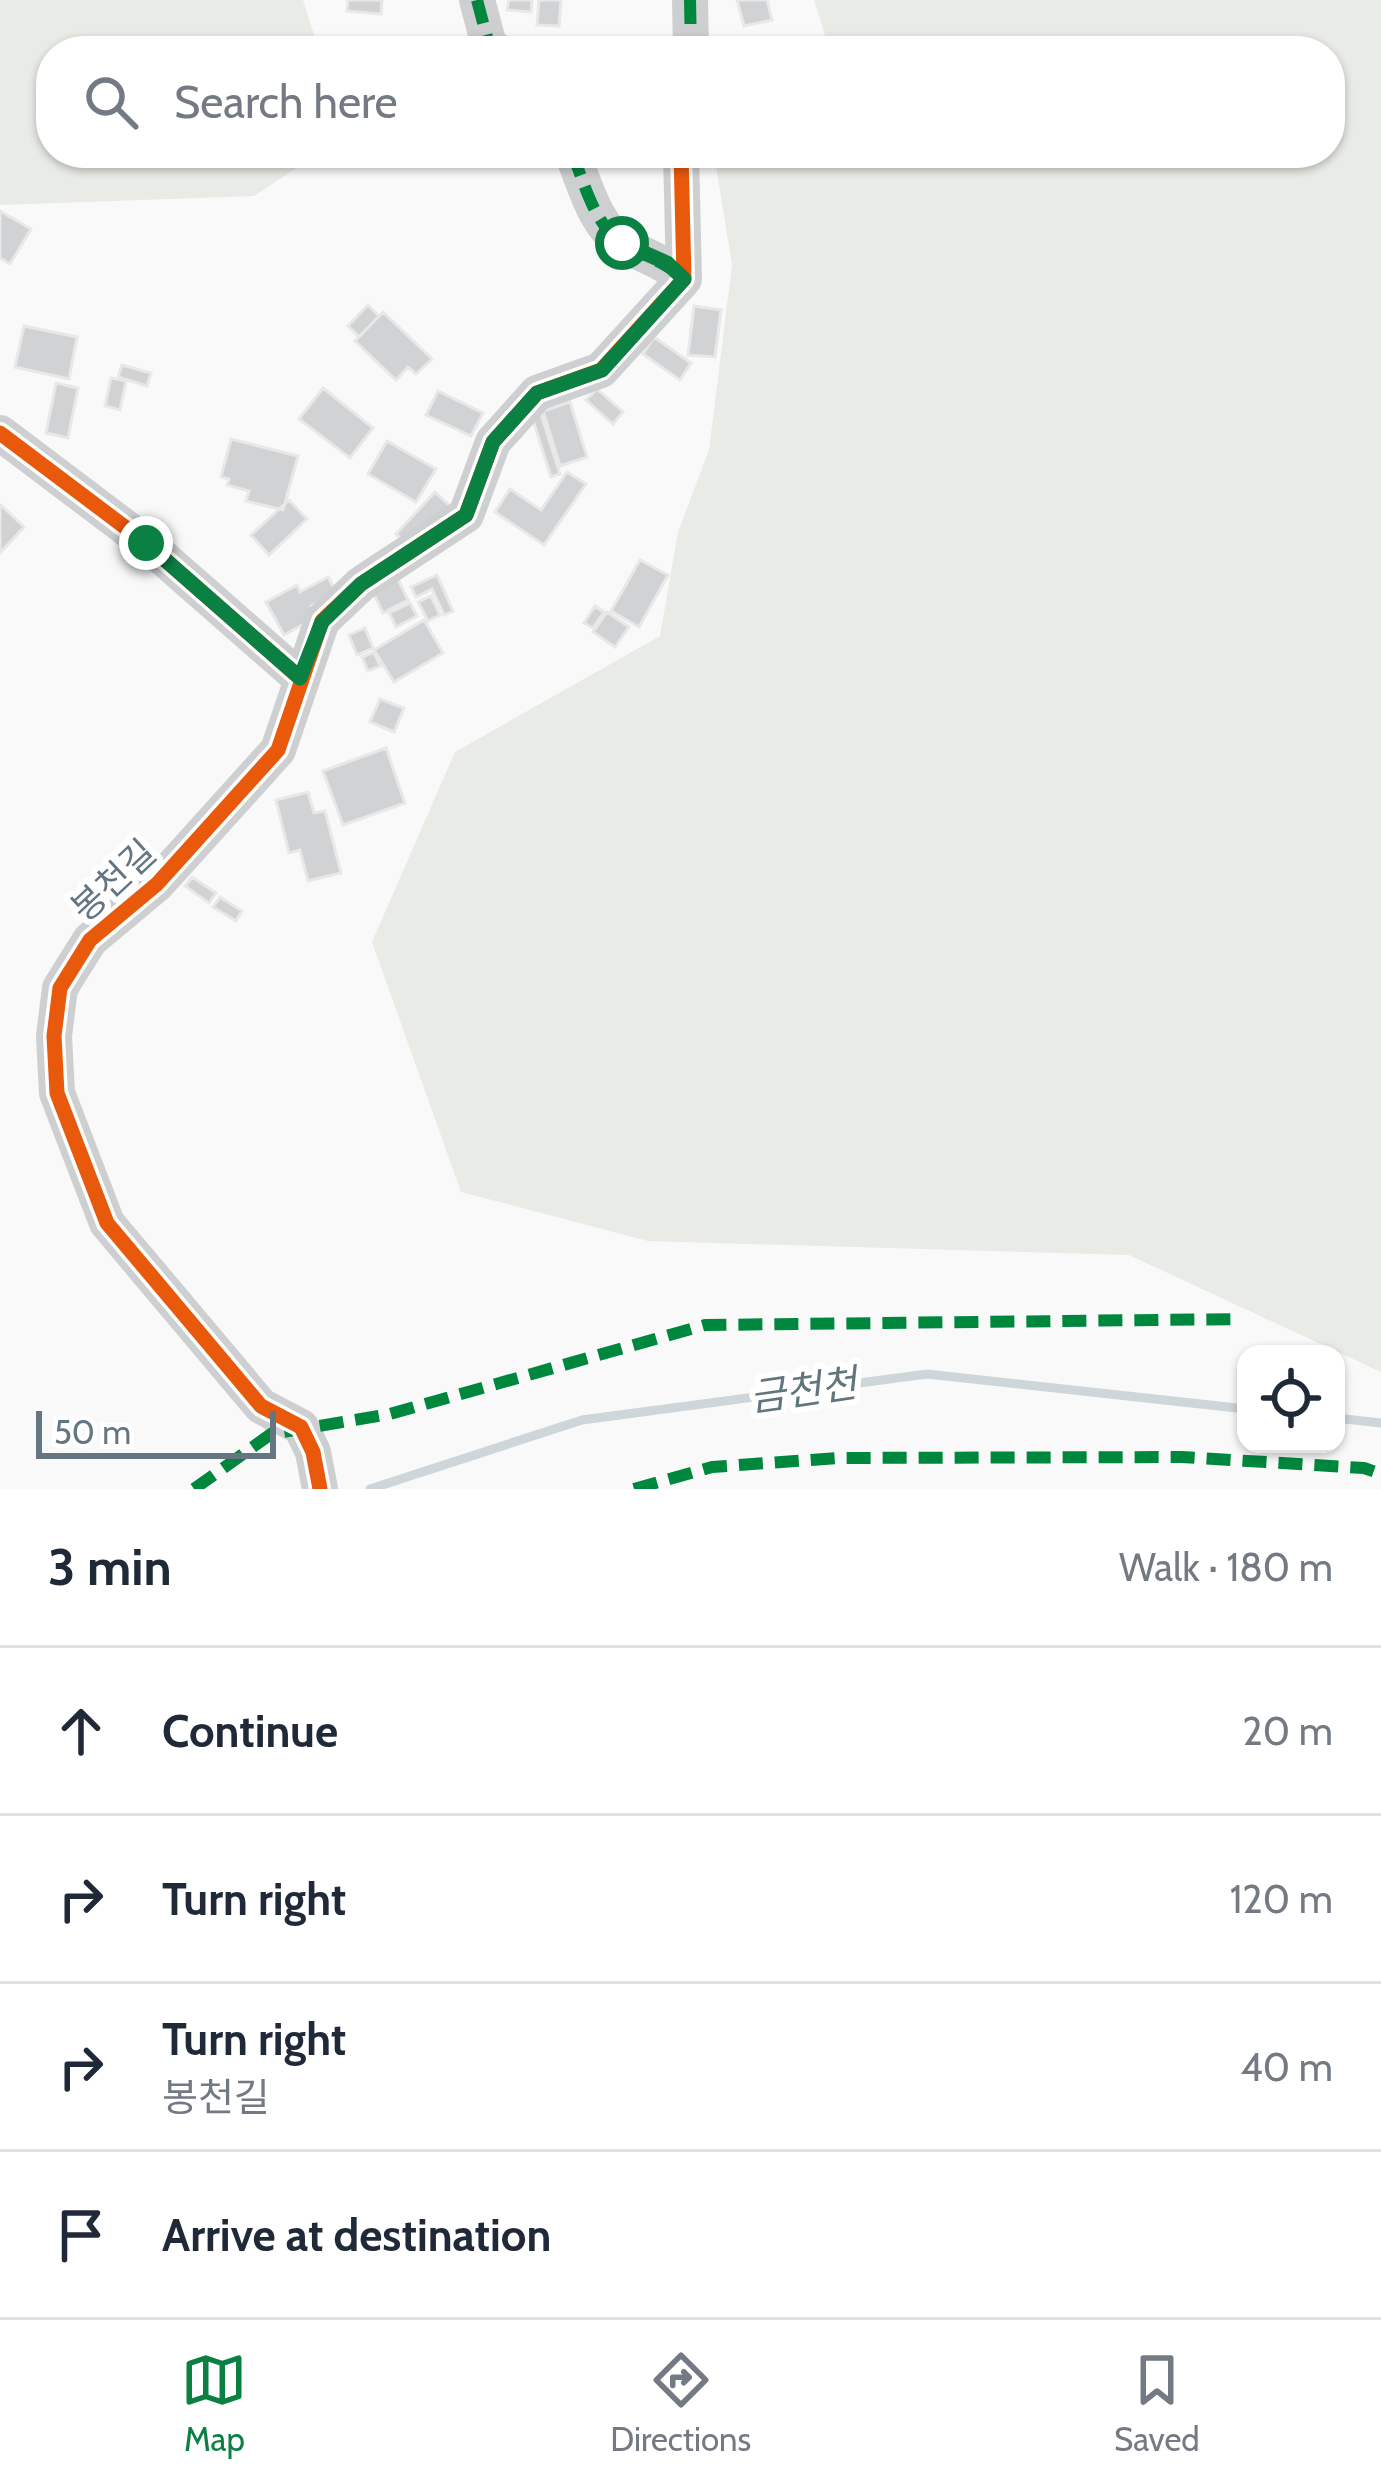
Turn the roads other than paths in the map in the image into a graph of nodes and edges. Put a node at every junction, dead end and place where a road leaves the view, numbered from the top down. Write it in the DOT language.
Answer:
graph roads {
  1 [pos="477,0"];
  2 [pos="690,0"];
  3 [pos="487,36"];
  4 [pos="691,36"];
  5 [pos="578,168"];
  6 [pos="681,168"];
  7 [pos="684,279"];
  8 [pos="0,433"];
  9 [pos="300,678"];
  10 [pos="320,1489"];
  1 -- 3 [label="street"];
  2 -- 4 [label="street"];
  5 -- 7 [label="street"];
  6 -- 7 [label="street"];
  7 -- 9 [label="street, 봉천길"];
  8 -- 9 [label="street"];
  9 -- 10 [label="street, 봉천길"];
}
